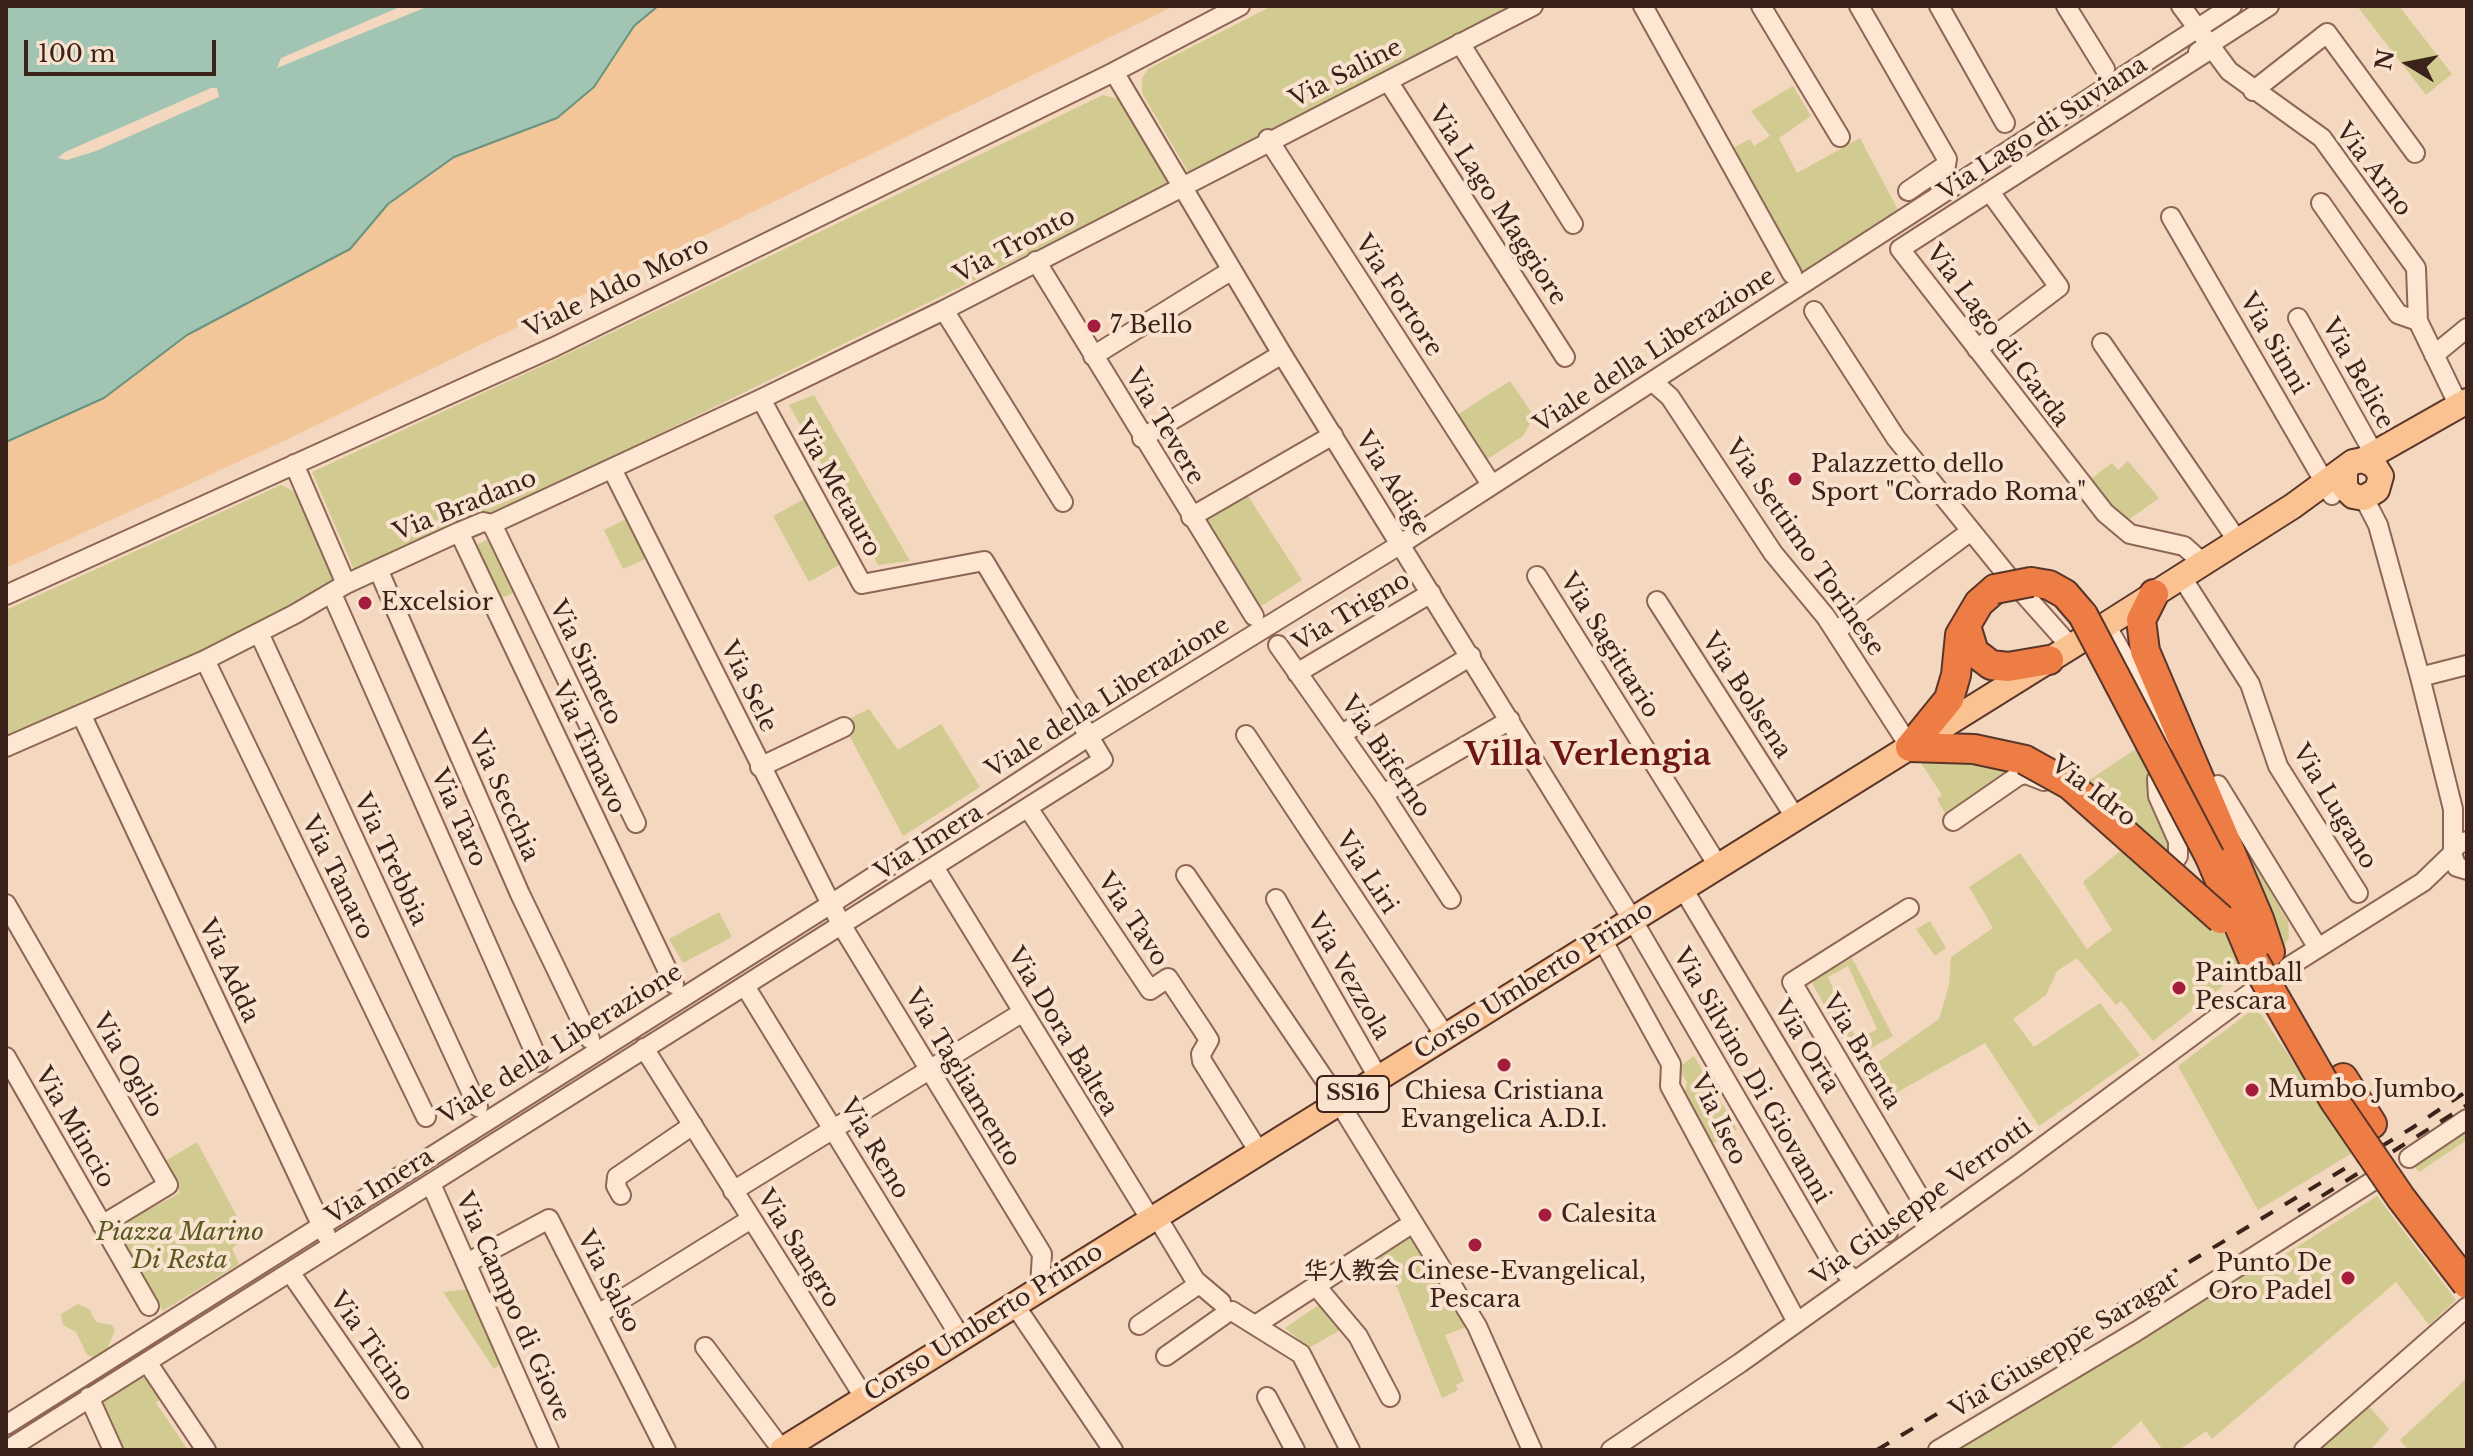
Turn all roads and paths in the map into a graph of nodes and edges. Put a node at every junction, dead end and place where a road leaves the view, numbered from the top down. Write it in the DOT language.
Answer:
graph roads {
  1 [pos="1240,6"];
  2 [pos="1533,6"];
  3 [pos="1643,6"];
  4 [pos="1761,6"];
  5 [pos="1859,6"];
  6 [pos="1939,6"];
  7 [pos="2066,6"];
  8 [pos="2181,6"];
  9 [pos="2232,6"];
  10 [pos="2269,6"];
  11 [pos="2196,31"];
  12 [pos="1460,43"];
  13 [pos="2210,47"];
  14 [pos="2105,69"];
  15 [pos="1114,72"];
  16 [pos="1388,81"];
  17 [pos="2253,91"];
  18 [pos="2125,98"];
  19 [pos="2005,123"];
  20 [pos="1840,137"];
  21 [pos="1268,139"];
  22 [pos="2415,153"];
  23 [pos="1180,186"];
  24 [pos="1908,191"];
  25 [pos="1990,192"];
  26 [pos="2321,203"];
  27 [pos="2171,217"];
  28 [pos="1573,224"];
  29 [pos="1900,249"];
  30 [pos="1036,261"];
  31 [pos="1232,270"];
  32 [pos="1792,274"];
  33 [pos="944,310"];
  34 [pos="1814,311"];
  35 [pos="2298,318"];
  36 [pos="2418,321"];
  37 [pos="2467,328"];
  38 [pos="2102,343"];
  39 [pos="1977,349"];
  40 [pos="1282,354"];
  41 [pos="2434,355"];
  42 [pos="1093,356"];
  43 [pos="1565,357"];
  44 [pos="1653,382"];
  45 [pos="761,399"];
  46 [pos="2463,404"];
  47 [pos="1333,435"];
  48 [pos="1142,438"];
  49 [pos="294,464"];
  50 [pos="612,469"];
  51 [pos="1487,478"];
  52 [pos="2357,479"];
  53 [pos="1063,502"];
  54 [pos="1191,517"];
  55 [pos="492,524"];
  56 [pos="1971,531"];
  57 [pos="459,532"];
  58 [pos="2237,540"];
  59 [pos="1401,544"];
  60 [pos="2202,562"];
  61 [pos="378,569"];
  62 [pos="1537,576"];
  63 [pos="2181,576"];
  64 [pos="2014,585"];
  65 [pos="339,589"];
  66 [pos="1431,593"];
  67 [pos="2154,594"];
  68 [pos="6,595"];
  69 [pos="1657,601"];
  70 [pos="1254,616"];
  71 [pos="1966,626"];
  72 [pos="1836,631"];
  73 [pos="259,633"];
  74 [pos="2082,636"];
  75 [pos="1278,645"];
  76 [pos="1471,656"];
  77 [pos="205,660"];
  78 [pos="2467,665"];
  79 [pos="1297,673"];
  80 [pos="2420,677"];
  81 [pos="82,716"];
  82 [pos="1510,720"];
  83 [pos="844,727"];
  84 [pos="1342,734"];
  85 [pos="1091,735"];
  86 [pos="1246,735"];
  87 [pos="6,747"];
  88 [pos="1910,747"];
  89 [pos="2164,747"];
  90 [pos="1103,760"];
  91 [pos="760,767"];
  92 [pos="2157,779"];
  93 [pos="2218,785"];
  94 [pos="1383,794"];
  95 [pos="1028,808"];
  96 [pos="2453,809"];
  97 [pos="1795,817"];
  98 [pos="1953,821"];
  99 [pos="636,823"];
  100 [pos="2467,834"];
  101 [pos="2461,862"];
  102 [pos="1717,864"];
  103 [pos="934,867"];
  104 [pos="1186,875"];
  105 [pos="1682,887"];
  106 [pos="2358,893"];
  107 [pos="1276,899"];
  108 [pos="1451,899"];
  109 [pos="6,904"];
  110 [pos="831,904"];
  111 [pos="1909,908"];
  112 [pos="2231,913"];
  113 [pos="1632,919"];
  114 [pos="842,926"];
  115 [pos="1602,939"];
  116 [pos="2318,948"];
  117 [pos="2267,967"];
  118 [pos="674,984"];
  119 [pos="745,986"];
  120 [pos="1023,1012"];
  121 [pos="1446,1037"];
  122 [pos="590,1039"];
  123 [pos="644,1048"];
  124 [pos="6,1057"];
  125 [pos="539,1062"];
  126 [pos="929,1070"];
  127 [pos="1379,1079"];
  128 [pos="1337,1103"];
  129 [pos="478,1107"];
  130 [pos="426,1117"];
  131 [pos="2467,1119"];
  132 [pos="693,1125"];
  133 [pos="834,1128"];
  134 [pos="1259,1152"];
  135 [pos="2409,1158"];
  136 [pos="2376,1179"];
  137 [pos="431,1184"];
  138 [pos="733,1191"];
  139 [pos="621,1195"];
  140 [pos="751,1219"];
  141 [pos="1154,1219"];
  142 [pos="1413,1223"];
  143 [pos="1935,1223"];
  144 [pos="102,1225"];
  145 [pos="320,1226"];
  146 [pos="1888,1232"];
  147 [pos="332,1246"];
  148 [pos="1042,1254"];
  149 [pos="2467,1255"];
  150 [pos="1829,1257"];
  151 [pos="467,1263"];
  152 [pos="1072,1267"];
  153 [pos="290,1272"];
  154 [pos="1855,1281"];
  155 [pos="1199,1284"];
  156 [pos="2467,1284"];
  157 [pos="1040,1286"];
  158 [pos="1316,1286"];
  159 [pos="1834,1295"];
  160 [pos="1014,1304"];
  161 [pos="149,1306"];
  162 [pos="2467,1307"];
  163 [pos="1226,1309"];
  164 [pos="600,1313"];
  165 [pos="1797,1322"];
  166 [pos="1257,1324"];
  167 [pos="1139,1325"];
  168 [pos="961,1338"];
  169 [pos="705,1347"];
  170 [pos="1166,1356"];
  171 [pos="147,1362"];
  172 [pos="89,1397"];
  173 [pos="864,1397"];
  174 [pos="1267,1397"];
  175 [pos="1390,1397"];
  176 [pos="6,1425"];
  177 [pos="7,1450"];
  178 [pos="113,1450"];
  179 [pos="206,1450"];
  180 [pos="413,1450"];
  181 [pos="549,1450"];
  182 [pos="666,1450"];
  183 [pos="782,1450"];
  184 [pos="1113,1450"];
  185 [pos="1295,1450"];
  186 [pos="1350,1450"];
  187 [pos="1532,1450"];
  188 [pos="1611,1450"];
  189 [pos="1938,1450"];
  190 [pos="2304,1450"];
  1 -- 15 [label="street, Viale Aldo Moro"];
  2 -- 12 [label="street, Via Saline"];
  3 -- 32 [label="street"];
  4 -- 20 [label="street"];
  5 -- 24 [label="street"];
  6 -- 19 [label="street"];
  7 -- 14 [label="street"];
  8 -- 11 [label="street, Via Arno"];
  9 -- 11 [label="street, Viale della Liberazione"];
  10 -- 13 [label="street"];
  11 -- 13 [label="street, Via Arno"];
  11 -- 44 [label="street, Viale della Liberazione"];
  12 -- 16 [label="street, Via Saline"];
  12 -- 28 [label="street"];
  13 -- 17 [label="street, Via Arno"];
  13 -- 18 [label="street"];
  13 -- 25 [label="street, Via Lago di Suviana"];
  15 -- 23 [label="street, Via Adige"];
  15 -- 49 [label="street, Viale Aldo Moro"];
  16 -- 21 [label="street, Via Saline"];
  16 -- 43 [label="street, Via Lago Maggiore"];
  17 -- 22 [label="street"];
  17 -- 36 [label="street, Via Arno"];
  21 -- 23 [label="street, Via Saline"];
  21 -- 51 [label="street, Via Fortore"];
  23 -- 30 [label="street, Via Tronto"];
  23 -- 31 [label="street, Via Adige"];
  25 -- 29 [label="street, Via Lago di Suviana"];
  25 -- 39 [label="street"];
  26 -- 36 [label="street"];
  27 -- 52 [label="street, Via Sinni"];
  29 -- 39 [label="street, Via Lago di Garda"];
  30 -- 33 [label="street, Via Tronto"];
  30 -- 42 [label="street, Via Tevere"];
  31 -- 40 [label="street, Via Adige"];
  31 -- 42 [label="street"];
  33 -- 45 [label="street, Via Bradano"];
  33 -- 53 [label="street, Via Tronto"];
  34 -- 56 [label="street"];
  35 -- 52 [label="street, Via Belice"];
  36 -- 41 [label="street, Via Arno"];
  37 -- 41 [label="street"];
  38 -- 58 [label="street"];
  39 -- 60 [label="street, Via Lago di Garda"];
  40 -- 47 [label="street, Via Adige"];
  40 -- 48 [label="street"];
  41 -- 46 [label="street, Via Arno"];
  42 -- 48 [label="street, Via Tevere"];
  44 -- 59 [label="street, Viale della Liberazione"];
  44 -- 72 [label="street, Via Settimo Torinese"];
  45 -- 50 [label="street, Via Bradano"];
  45 -- 85 [label="street, Via Metauro"];
  46 -- 52 [label="main road, Corso Umberto Primo"];
  47 -- 54 [label="street"];
  47 -- 59 [label="street, Via Adige"];
  48 -- 54 [label="street, Via Tevere"];
  49 -- 65 [label="street, Via Taro"];
  49 -- 68 [label="street, Viale Aldo Moro"];
  50 -- 55 [label="street, Via Bradano"];
  50 -- 91 [label="street, Via Sele"];
  52 -- 58 [label="main road, Corso Umberto Primo"];
  52 -- 80 [label="street"];
  54 -- 70 [label="street, Via Tevere"];
  55 -- 57 [label="street, Via Bradano"];
  55 -- 99 [label="street, Via Simeto"];
  56 -- 64 [label="street"];
  56 -- 72 [label="street"];
  57 -- 61 [label="street, Via Bradano"];
  57 -- 118 [label="street, Via Timavo"];
  58 -- 60 [label="main road, Corso Umberto Primo"];
  59 -- 66 [label="street, Via Adige"];
  59 -- 85 [label="street, Viale della Liberazione"];
  60 -- 63 [label="main road, Corso Umberto Primo"];
  61 -- 65 [label="street, Via Bradano"];
  61 -- 122 [label="street, Via Secchia"];
  62 -- 102 [label="street, Via Sagittario"];
  63 -- 67 [label="main road, Corso Umberto Primo"];
  63 -- 106 [label="street, Via Lugano"];
  64 -- 71 [label="highway"];
  64 -- 74 [label="highway"];
  65 -- 73 [label="street, Via Bradano"];
  65 -- 125 [label="street, Via Taro"];
  66 -- 76 [label="street, Via Adige"];
  66 -- 79 [label="street, Via Trigno"];
  67 -- 74 [label="main road, Corso Umberto Primo"];
  67 -- 117 [label="highway"];
  69 -- 97 [label="street, Via Bolsena"];
  71 -- 74 [label="highway"];
  71 -- 88 [label="highway"];
  72 -- 88 [label="street, Via Settimo Torinese"];
  73 -- 77 [label="street, Via Bradano"];
  73 -- 129 [label="street, Via Trebbia"];
  74 -- 88 [label="main road, Corso Umberto Primo"];
  74 -- 89 [label="street"];
  74 -- 112 [label="highway, bridge"];
  75 -- 79 [label="street, Via Biferno"];
  76 -- 82 [label="street, Via Adige"];
  76 -- 84 [label="street"];
  77 -- 81 [label="street, Via Bradano"];
  77 -- 130 [label="street, Via Tanaro"];
  78 -- 80 [label="street"];
  79 -- 84 [label="street, Via Biferno"];
  80 -- 96 [label="street"];
  81 -- 87 [label="street, Via Bradano"];
  81 -- 145 [label="street, Via Adda"];
  82 -- 94 [label="street"];
  82 -- 113 [label="street, Via Adige"];
  83 -- 91 [label="street"];
  84 -- 94 [label="street, Via Biferno"];
  85 -- 90 [label="street, Via Metauro"];
  85 -- 110 [label="street, Viale della Liberazione"];
  86 -- 121 [label="street, Via Liri"];
  88 -- 97 [label="main road, Corso Umberto Primo / SS16"];
  88 -- 112 [label="highway, bridge"];
  90 -- 95 [label="street, Via Imera"];
  91 -- 110 [label="street, Via Sele"];
  92 -- 98 [label="street, Via Idro"];
  93 -- 116 [label="street"];
  94 -- 108 [label="street, Via Biferno"];
  95 -- 103 [label="street, Via Imera"];
  95 -- 134 [label="street, Via Tavo"];
  96 -- 100 [label="street"];
  96 -- 101 [label="street"];
  97 -- 102 [label="main road, Corso Umberto Primo / SS16"];
  101 -- 116 [label="street, Via Giuseppe Verrotti"];
  102 -- 105 [label="main road, Corso Umberto Primo / SS16"];
  103 -- 114 [label="street, Via Imera"];
  103 -- 120 [label="street, Via Dora Baltea"];
  104 -- 128 [label="street"];
  105 -- 113 [label="main road, Corso Umberto Primo / SS16"];
  105 -- 146 [label="street, Via Orta"];
  107 -- 127 [label="street, Via Vezzola"];
  109 -- 144 [label="street, Via Oglio"];
  110 -- 114 [label="street, Via Sele"];
  110 -- 145 [label="street, Viale della Liberazione"];
  111 -- 143 [label="street, Via Brenta"];
  112 -- 117 [label="highway"];
  113 -- 115 [label="main road, Corso Umberto Primo / SS16"];
  113 -- 150 [label="street, Via Silvino Di Giovanni"];
  114 -- 119 [label="street, Via Imera"];
  114 -- 126 [label="street, Via Tagliamento"];
  115 -- 121 [label="main road, Corso Umberto Primo / SS16"];
  115 -- 165 [label="street, Via Iseo"];
  116 -- 117 [label="street, Via Giuseppe Verrotti"];
  117 -- 143 [label="street, Via Giuseppe Verrotti"];
  117 -- 149 [label="highway"];
  117 -- 156 [label="highway, bridge"];
  119 -- 123 [label="street, Via Imera"];
  119 -- 133 [label="street, Via Reno"];
  120 -- 126 [label="street"];
  120 -- 141 [label="street, Via Dora Baltea"];
  121 -- 127 [label="main road, Corso Umberto Primo / SS16"];
  123 -- 132 [label="street, Via Sangro"];
  123 -- 137 [label="street, Via Imera"];
  124 -- 144 [label="street, Via Mincio"];
  126 -- 133 [label="street"];
  126 -- 148 [label="street, Via Tagliamento"];
  127 -- 128 [label="main road, Corso Umberto Primo / SS16"];
  128 -- 134 [label="main road, Corso Umberto Primo / SS16"];
  128 -- 142 [label="street"];
  131 -- 135 [label="street"];
  132 -- 138 [label="street, Via Sangro"];
  132 -- 139 [label="street"];
  133 -- 138 [label="street"];
  133 -- 168 [label="street, Via Reno"];
  134 -- 141 [label="main road, Corso Umberto Primo / SS16"];
  136 -- 189 [label="street, Via Giuseppe Saragat"];
  137 -- 147 [label="street, Via Imera"];
  137 -- 151 [label="street, Via Campo di Giove"];
  138 -- 140 [label="street, Via Sangro"];
  140 -- 164 [label="street"];
  140 -- 173 [label="street, Via Sangro"];
  141 -- 152 [label="main road, Corso Umberto Primo / SS16"];
  141 -- 155 [label="street, Via Dora Baltea"];
  142 -- 158 [label="street"];
  142 -- 187 [label="street"];
  143 -- 154 [label="street, Via Giuseppe Verrotti"];
  144 -- 161 [label="street, Via Mincio"];
  145 -- 147 [label="street, Via Adda"];
  145 -- 176 [label="street, Viale della Liberazione"];
  147 -- 153 [label="street, Via Imera"];
  148 -- 152 [label="street"];
  148 -- 157 [label="street"];
  150 -- 154 [label="street, Via Silvino Di Giovanni"];
  150 -- 159 [label="street, Via Silvino Di Giovanni"];
  151 -- 181 [label="street, Via Campo di Giove"];
  151 -- 182 [label="street, Via Salso"];
  152 -- 157 [label="main road, Corso Umberto Primo / SS16"];
  153 -- 171 [label="street, Via Imera"];
  153 -- 180 [label="street, Via Ticino"];
  154 -- 159 [label="street, Via Giuseppe Verrotti"];
  155 -- 163 [label="street, Via Dora Baltea"];
  155 -- 167 [label="street"];
  157 -- 160 [label="main road, Corso Umberto Primo / SS16"];
  158 -- 166 [label="street"];
  158 -- 175 [label="street"];
  159 -- 165 [label="street, Via Giuseppe Verrotti"];
  160 -- 168 [label="main road, Corso Umberto Primo / SS16"];
  160 -- 184 [label="street"];
  162 -- 190 [label="street"];
  163 -- 166 [label="street, Via Dora Baltea"];
  163 -- 170 [label="street"];
  165 -- 188 [label="street, Via Giuseppe Verrotti"];
  166 -- 186 [label="street, Via Dora Baltea"];
  168 -- 173 [label="main road, Corso Umberto Primo / SS16"];
  169 -- 183 [label="street"];
  171 -- 172 [label="street, Via Imera"];
  171 -- 179 [label="street"];
  172 -- 177 [label="street, Via Imera"];
  172 -- 178 [label="street"];
  173 -- 183 [label="main road, Corso Umberto Primo / SS16"];
  174 -- 185 [label="street"];
}
